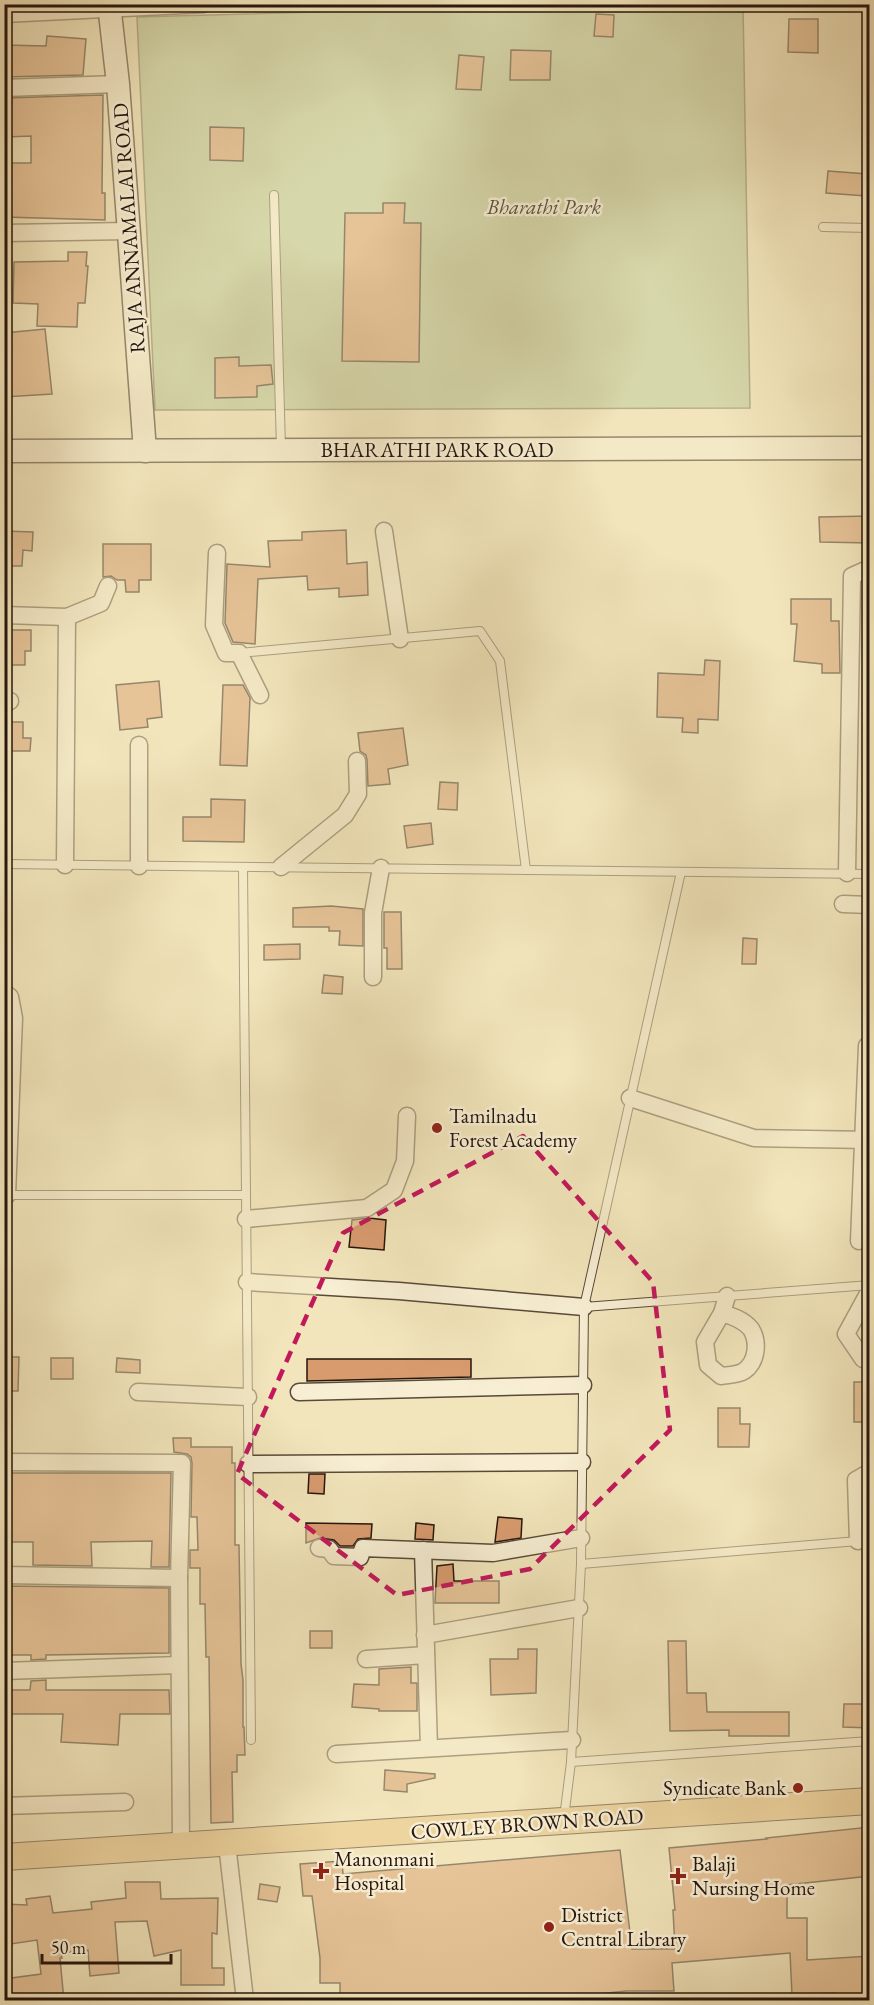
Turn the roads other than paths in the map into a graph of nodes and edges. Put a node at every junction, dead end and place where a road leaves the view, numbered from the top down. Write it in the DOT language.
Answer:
graph roads {
  1 [pos="204,4"];
  2 [pos="109,7"];
  3 [pos="4,14"];
  4 [pos="118,84"];
  5 [pos="4,88"];
  6 [pos="274,195"];
  7 [pos="823,227"];
  8 [pos="870,228"];
  9 [pos="129,231"];
  10 [pos="4,233"];
  11 [pos="870,448"];
  12 [pos="4,451"];
  13 [pos="145,451"];
  14 [pos="281,451"];
  15 [pos="384,531"];
  16 [pos="217,553"];
  17 [pos="870,568"];
  18 [pos="108,586"];
  19 [pos="4,615"];
  20 [pos="67,617"];
  21 [pos="400,639"];
  22 [pos="240,653"];
  23 [pos="260,695"];
  24 [pos="139,744"];
  25 [pos="357,761"];
  26 [pos="4,864"];
  27 [pos="65,865"];
  28 [pos="139,866"];
  29 [pos="243,867"];
  30 [pos="281,867"];
  31 [pos="381,868"];
  32 [pos="526,870"];
  33 [pos="681,872"];
  34 [pos="847,873"];
  35 [pos="870,874"];
  36 [pos="843,904"];
  37 [pos="870,904"];
  38 [pos="373,977"];
  39 [pos="4,992"];
  40 [pos="870,1044"];
  41 [pos="630,1098"];
  42 [pos="8,1106"];
  43 [pos="407,1116"];
  44 [pos="866,1140"];
  45 [pos="6,1195"];
  46 [pos="246,1195"];
  47 [pos="246,1219"];
  48 [pos="859,1241"];
  49 [pos="247,1282"];
  50 [pos="870,1285"];
  51 [pos="727,1296"];
  52 [pos="868,1298"];
  53 [pos="584,1307"];
  54 [pos="722,1313"];
  55 [pos="870,1359"];
  56 [pos="583,1385"];
  57 [pos="138,1392"];
  58 [pos="300,1392"];
  59 [pos="248,1397"];
  60 [pos="4,1462"];
  61 [pos="582,1462"];
  62 [pos="248,1464"];
  63 [pos="870,1472"];
  64 [pos="581,1538"];
  65 [pos="864,1540"];
  66 [pos="320,1548"];
  67 [pos="423,1550"];
  68 [pos="581,1564"];
  69 [pos="4,1575"];
  70 [pos="179,1578"];
  71 [pos="579,1608"];
  72 [pos="425,1635"];
  73 [pos="426,1655"];
  74 [pos="366,1659"];
  75 [pos="179,1665"];
  76 [pos="4,1671"];
  77 [pos="251,1740"];
  78 [pos="572,1740"];
  79 [pos="870,1741"];
  80 [pos="429,1748"];
  81 [pos="336,1754"];
  82 [pos="571,1762"];
  83 [pos="870,1801"];
  84 [pos="125,1802"];
  85 [pos="4,1806"];
  86 [pos="564,1821"];
  87 [pos="227,1844"];
  88 [pos="181,1845"];
  89 [pos="4,1857"];
  90 [pos="246,2001"];
  1 -- 2 [label="street"];
  2 -- 3 [label="street"];
  2 -- 4 [label="main road, RAJA ANNAMALAI ROAD"];
  4 -- 5 [label="street"];
  4 -- 9 [label="main road, RAJA ANNAMALAI ROAD"];
  6 -- 14 [label="lane"];
  7 -- 8 [label="lane"];
  9 -- 10 [label="street"];
  9 -- 13 [label="main road, RAJA ANNAMALAI ROAD"];
  11 -- 14 [label="main road, BHARATHI PARK ROAD"];
  12 -- 13 [label="main road, BHARATHI PARK ROAD"];
  13 -- 14 [label="main road, BHARATHI PARK ROAD"];
  15 -- 21 [label="street"];
  16 -- 22 [label="street"];
  17 -- 34 [label="street"];
  18 -- 20 [label="street"];
  19 -- 20 [label="street"];
  20 -- 27 [label="street"];
  21 -- 22 [label="lane"];
  21 -- 32 [label="lane"];
  22 -- 23 [label="street"];
  24 -- 28 [label="street"];
  25 -- 30 [label="street"];
  26 -- 27 [label="lane"];
  27 -- 28 [label="lane"];
  28 -- 29 [label="lane"];
  29 -- 30 [label="lane"];
  29 -- 46 [label="lane"];
  30 -- 31 [label="lane"];
  31 -- 32 [label="lane"];
  31 -- 38 [label="street"];
  32 -- 33 [label="lane"];
  33 -- 34 [label="lane"];
  33 -- 41 [label="lane"];
  34 -- 35 [label="lane"];
  36 -- 37 [label="street"];
  39 -- 42 [label="street"];
  40 -- 44 [label="street"];
  41 -- 44 [label="street"];
  41 -- 53 [label="lane"];
  42 -- 45 [label="street"];
  43 -- 47 [label="street"];
  44 -- 48 [label="street"];
  45 -- 46 [label="lane"];
  46 -- 47 [label="lane"];
  47 -- 49 [label="lane"];
  49 -- 53 [label="street"];
  49 -- 59 [label="lane"];
  50 -- 51 [label="lane"];
  51 -- 53 [label="lane"];
  51 -- 54 [label="street"];
  52 -- 55 [label="street"];
  53 -- 56 [label="lane"];
  56 -- 58 [label="street"];
  56 -- 61 [label="lane"];
  57 -- 59 [label="street"];
  59 -- 62 [label="lane"];
  60 -- 70 [label="street"];
  61 -- 62 [label="street"];
  61 -- 64 [label="lane"];
  62 -- 77 [label="lane"];
  63 -- 65 [label="street"];
  64 -- 67 [label="street"];
  64 -- 68 [label="lane"];
  65 -- 68 [label="lane"];
  66 -- 67 [label="street"];
  67 -- 72 [label="street"];
  68 -- 71 [label="lane"];
  69 -- 70 [label="street"];
  70 -- 75 [label="street"];
  71 -- 72 [label="street"];
  71 -- 78 [label="lane"];
  72 -- 73 [label="street"];
  73 -- 74 [label="street"];
  73 -- 80 [label="street"];
  75 -- 76 [label="street"];
  75 -- 88 [label="street"];
  78 -- 80 [label="street"];
  78 -- 82 [label="lane"];
  79 -- 82 [label="lane"];
  80 -- 81 [label="street"];
  82 -- 86 [label="lane"];
  83 -- 86 [label="main road, COWLEY BROWN ROAD"];
  84 -- 85 [label="street"];
  86 -- 87 [label="main road, COWLEY BROWN ROAD"];
  87 -- 88 [label="main road, COWLEY BROWN ROAD"];
  87 -- 90 [label="street"];
  88 -- 89 [label="main road, COWLEY BROWN ROAD"];
}
